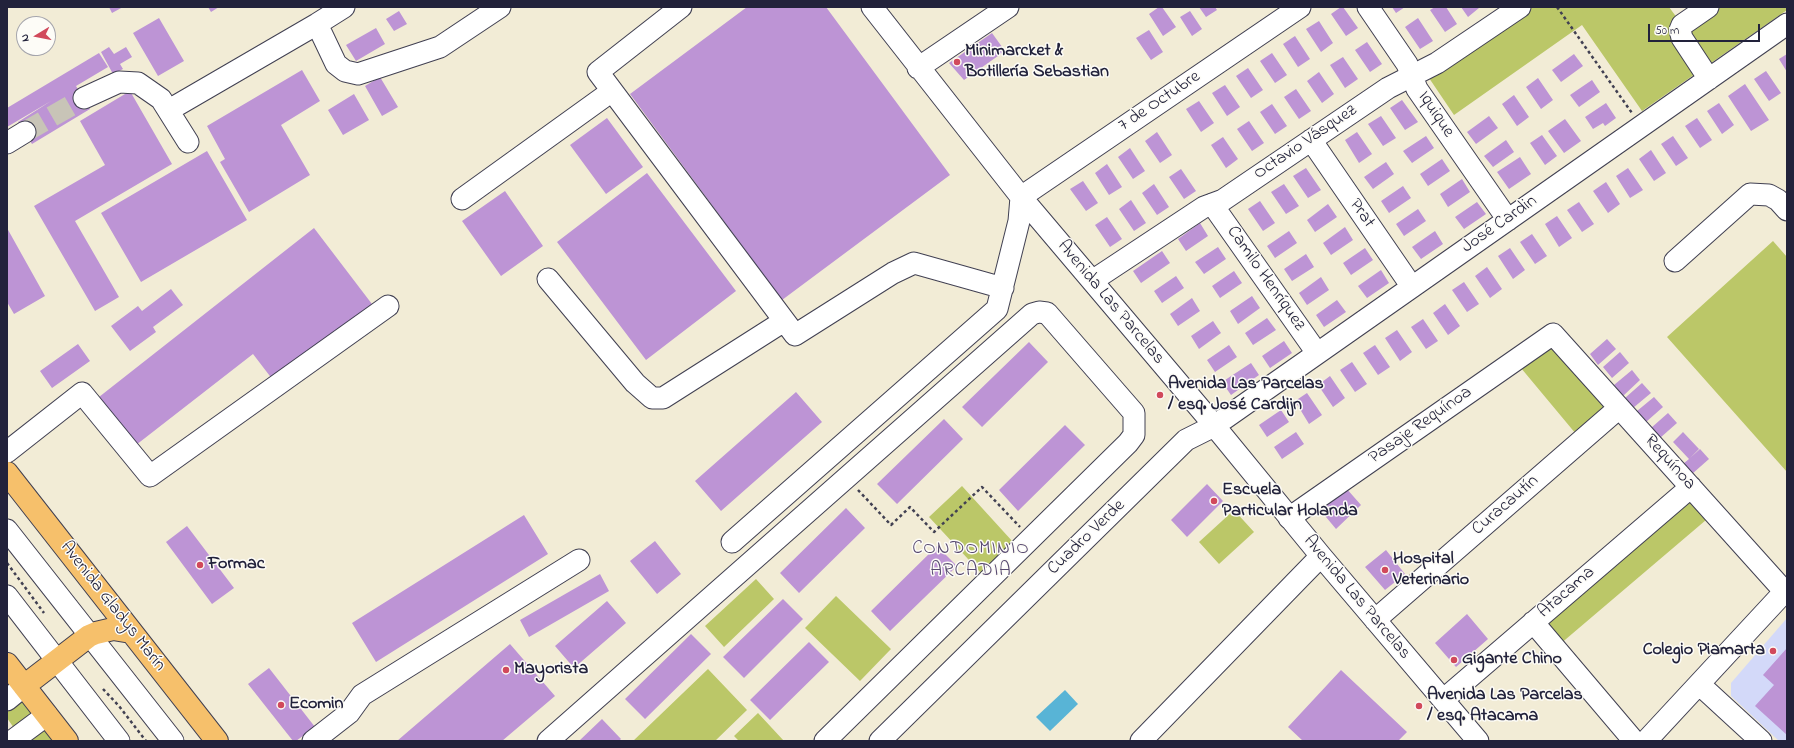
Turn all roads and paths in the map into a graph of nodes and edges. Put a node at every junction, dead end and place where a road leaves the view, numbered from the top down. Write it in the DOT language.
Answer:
graph roads {
  1 [pos="344,7"];
  2 [pos="500,7"];
  3 [pos="681,7"];
  4 [pos="872,7"];
  5 [pos="1008,7"];
  6 [pos="1300,7"];
  7 [pos="1368,7"];
  8 [pos="1520,7"];
  9 [pos="1557,7"];
  10 [pos="1708,7"];
  11 [pos="317,24"];
  12 [pos="1787,24"];
  13 [pos="918,68"];
  14 [pos="1412,75"];
  15 [pos="1709,79"];
  16 [pos="612,91"];
  17 [pos="84,98"];
  18 [pos="169,110"];
  19 [pos="1641,127"];
  20 [pos="25,132"];
  21 [pos="1311,140"];
  22 [pos="188,142"];
  23 [pos="7,143"];
  24 [pos="1021,197"];
  25 [pos="462,199"];
  26 [pos="1212,204"];
  27 [pos="1787,210"];
  28 [pos="1508,220"];
  29 [pos="1675,261"];
  30 [pos="548,279"];
  31 [pos="1092,281"];
  32 [pos="1412,287"];
  33 [pos="1003,288"];
  34 [pos="388,306"];
  35 [pos="784,321"];
  36 [pos="1553,334"];
  37 [pos="1318,354"];
  38 [pos="1620,408"];
  39 [pos="1214,426"];
  40 [pos="7,452"];
  41 [pos="7,473"];
  42 [pos="846,478"];
  43 [pos="1691,487"];
  44 [pos="1289,518"];
  45 [pos="7,530"];
  46 [pos="1031,539"];
  47 [pos="732,542"];
  48 [pos="1321,556"];
  49 [pos="579,560"];
  50 [pos="1786,590"];
  51 [pos="7,596"];
  52 [pos="1374,620"];
  53 [pos="1533,622"];
  54 [pos="131,632"];
  55 [pos="89,636"];
  56 [pos="57,661"];
  57 [pos="7,664"];
  58 [pos="1699,684"];
  59 [pos="24,686"];
  60 [pos="7,700"];
  61 [pos="1443,700"];
  62 [pos="47,715"];
  63 [pos="13,736"];
  64 [pos="1468,737"];
  65 [pos="67,741"];
  66 [pos="119,741"];
  67 [pos="173,741"];
  68 [pos="217,741"];
  69 [pos="313,741"];
  70 [pos="548,741"];
  71 [pos="825,741"];
  72 [pos="880,741"];
  73 [pos="1141,741"];
  74 [pos="1634,741"];
  75 [pos="1646,741"];
  76 [pos="1761,741"];
  1 -- 11 [label="street"];
  2 -- 11 [label="street"];
  3 -- 16 [label="street"];
  4 -- 13 [label="street, Avenida Las Parcelas"];
  5 -- 13 [label="street"];
  6 -- 24 [label="street, 7 de Octubre"];
  7 -- 14 [label="street, Iquique"];
  8 -- 14 [label="street, Octavio Vásquez"];
  9 -- 19 [label="path"];
  10 -- 15 [label="street"];
  11 -- 18 [label="street"];
  12 -- 15 [label="street, José Cardin"];
  13 -- 24 [label="street, Avenida Las Parcelas"];
  14 -- 21 [label="street, Octavio Vásquez"];
  14 -- 28 [label="street, Iquique"];
  15 -- 19 [label="street, José Cardin"];
  16 -- 25 [label="street"];
  16 -- 35 [label="street"];
  17 -- 18 [label="street"];
  18 -- 22 [label="street"];
  19 -- 28 [label="street, José Cardin"];
  20 -- 23 [label="street"];
  21 -- 26 [label="street, Octavio Vásquez"];
  21 -- 32 [label="street, Prat"];
  24 -- 31 [label="street, Avenida Las Parcelas"];
  24 -- 33 [label="street"];
  26 -- 31 [label="street, Octavio Vásquez"];
  26 -- 37 [label="street, Camilo Henríquez"];
  27 -- 29 [label="street"];
  28 -- 32 [label="street, José Cardin"];
  30 -- 35 [label="street"];
  31 -- 39 [label="street, Avenida Las Parcelas"];
  32 -- 37 [label="street, José Cardin"];
  33 -- 35 [label="street"];
  33 -- 47 [label="street"];
  34 -- 40 [label="street"];
  36 -- 38 [label="street, Requínoa"];
  36 -- 44 [label="street, Pasaje Requínoa"];
  37 -- 39 [label="street, José Cardin"];
  38 -- 43 [label="street, Requínoa"];
  38 -- 52 [label="street, Curacautín"];
  39 -- 44 [label="street, Avenida Las Parcelas"];
  39 -- 72 [label="street, Cuadro Verde"];
  41 -- 54 [label="main road, Avenida Gladys Marín"];
  42 -- 46 [label="path"];
  42 -- 46 [label="street"];
  42 -- 70 [label="street"];
  43 -- 50 [label="street, Requínoa"];
  43 -- 53 [label="street, Atacama"];
  44 -- 48 [label="street, Avenida Las Parcelas"];
  45 -- 55 [label="street"];
  46 -- 71 [label="street"];
  48 -- 52 [label="street, Avenida Las Parcelas"];
  48 -- 73 [label="street"];
  49 -- 69 [label="street"];
  50 -- 58 [label="street"];
  51 -- 56 [label="street"];
  52 -- 61 [label="street, Avenida Las Parcelas"];
  53 -- 61 [label="street, Atacama"];
  53 -- 74 [label="street"];
  54 -- 55 [label="main road"];
  54 -- 68 [label="main road, Avenida Gladys Marín"];
  55 -- 56 [label="main road"];
  55 -- 67 [label="street"];
  56 -- 59 [label="main road"];
  56 -- 66 [label="street"];
  57 -- 59 [label="main road"];
  58 -- 75 [label="street"];
  58 -- 76 [label="street"];
  59 -- 60 [label="street"];
  59 -- 62 [label="main road"];
  61 -- 64 [label="street, Avenida Las Parcelas"];
  62 -- 63 [label="street"];
  62 -- 65 [label="main road"];
}
